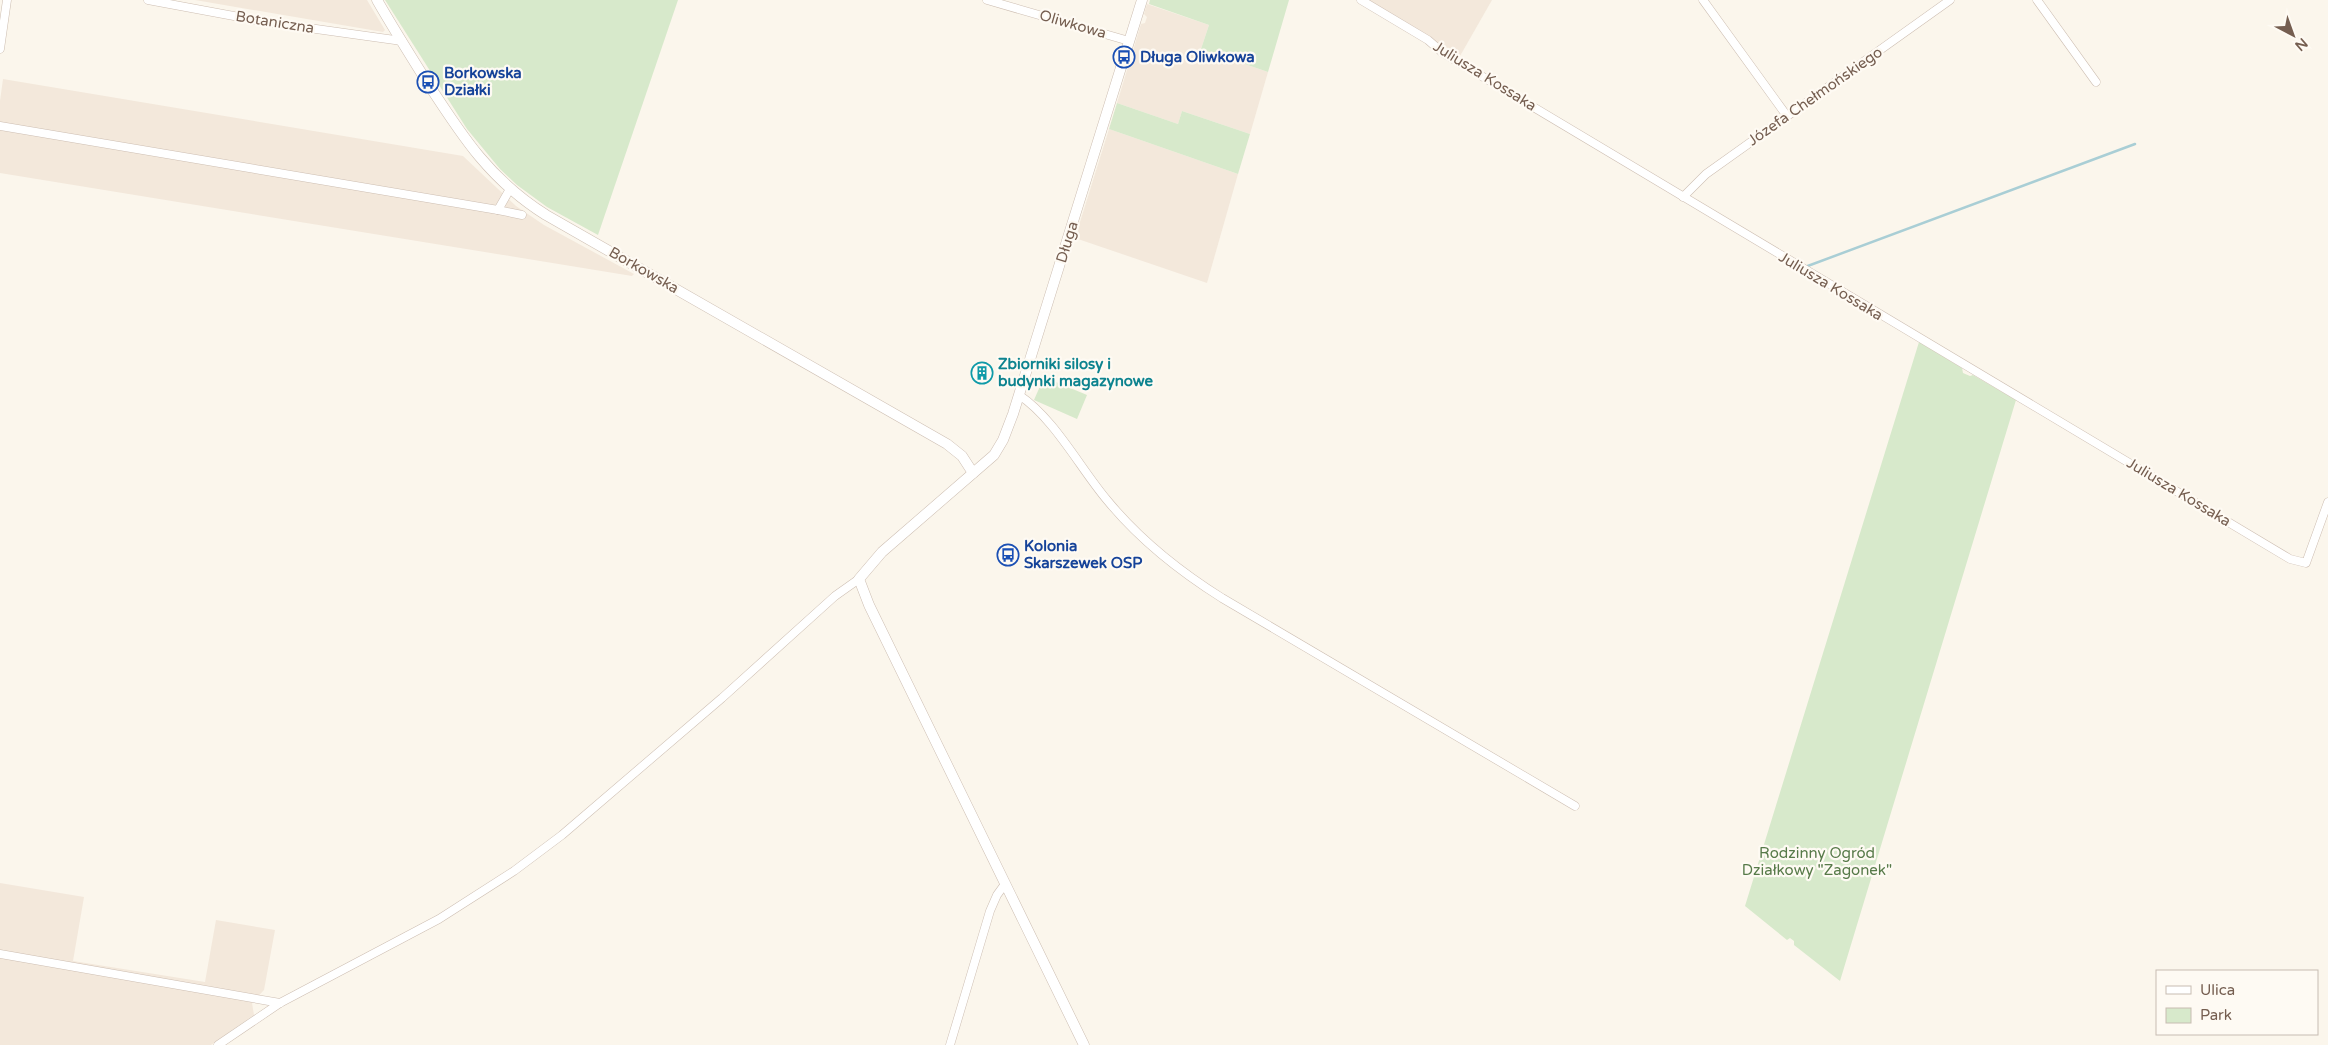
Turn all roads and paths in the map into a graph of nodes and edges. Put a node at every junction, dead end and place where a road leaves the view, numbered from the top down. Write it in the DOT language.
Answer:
graph roads {
  1 [pos="7,0"];
  2 [pos="148,0"];
  3 [pos="377,0"];
  4 [pos="988,0"];
  5 [pos="1142,0"];
  6 [pos="1361,0"];
  7 [pos="1703,0"];
  8 [pos="1950,0"];
  9 [pos="2037,0"];
  10 [pos="162,1"];
  11 [pos="402,41"];
  12 [pos="1129,41"];
  13 [pos="0,49"];
  14 [pos="2096,82"];
  15 [pos="1787,116"];
  16 [pos="0,126"];
  17 [pos="510,189"];
  18 [pos="1683,197"];
  19 [pos="498,210"];
  20 [pos="522,215"];
  21 [pos="1019,396"];
  22 [pos="973,473"];
  23 [pos="2328,502"];
  24 [pos="859,579"];
  25 [pos="1575,806"];
  26 [pos="1005,884"];
  27 [pos="0,954"];
  28 [pos="280,1003"];
  29 [pos="218,1045"];
  30 [pos="950,1045"];
  31 [pos="1084,1045"];
  1 -- 13 [label="street"];
  2 -- 10 [label="street, Botaniczna"];
  3 -- 11 [label="street, Borkowska"];
  4 -- 12 [label="street, Oliwkowa"];
  5 -- 12 [label="street, Długa"];
  6 -- 18 [label="street, Juliusza Kossaka"];
  7 -- 15 [label="street"];
  8 -- 15 [label="street, Józefa Chełmońskiego"];
  9 -- 14 [label="street"];
  10 -- 11 [label="street, Botaniczna"];
  11 -- 17 [label="street, Borkowska"];
  12 -- 21 [label="street, Długa"];
  15 -- 18 [label="street, Józefa Chełmońskiego"];
  16 -- 19 [label="street"];
  17 -- 19 [label="street"];
  17 -- 22 [label="street, Borkowska"];
  18 -- 23 [label="street, Juliusza Kossaka"];
  19 -- 20 [label="street"];
  21 -- 22 [label="street, Długa"];
  21 -- 25 [label="street"];
  22 -- 24 [label="street, Długa"];
  24 -- 26 [label="street"];
  24 -- 28 [label="street"];
  26 -- 30 [label="street"];
  26 -- 31 [label="street"];
  27 -- 28 [label="street"];
  28 -- 29 [label="street"];
}
